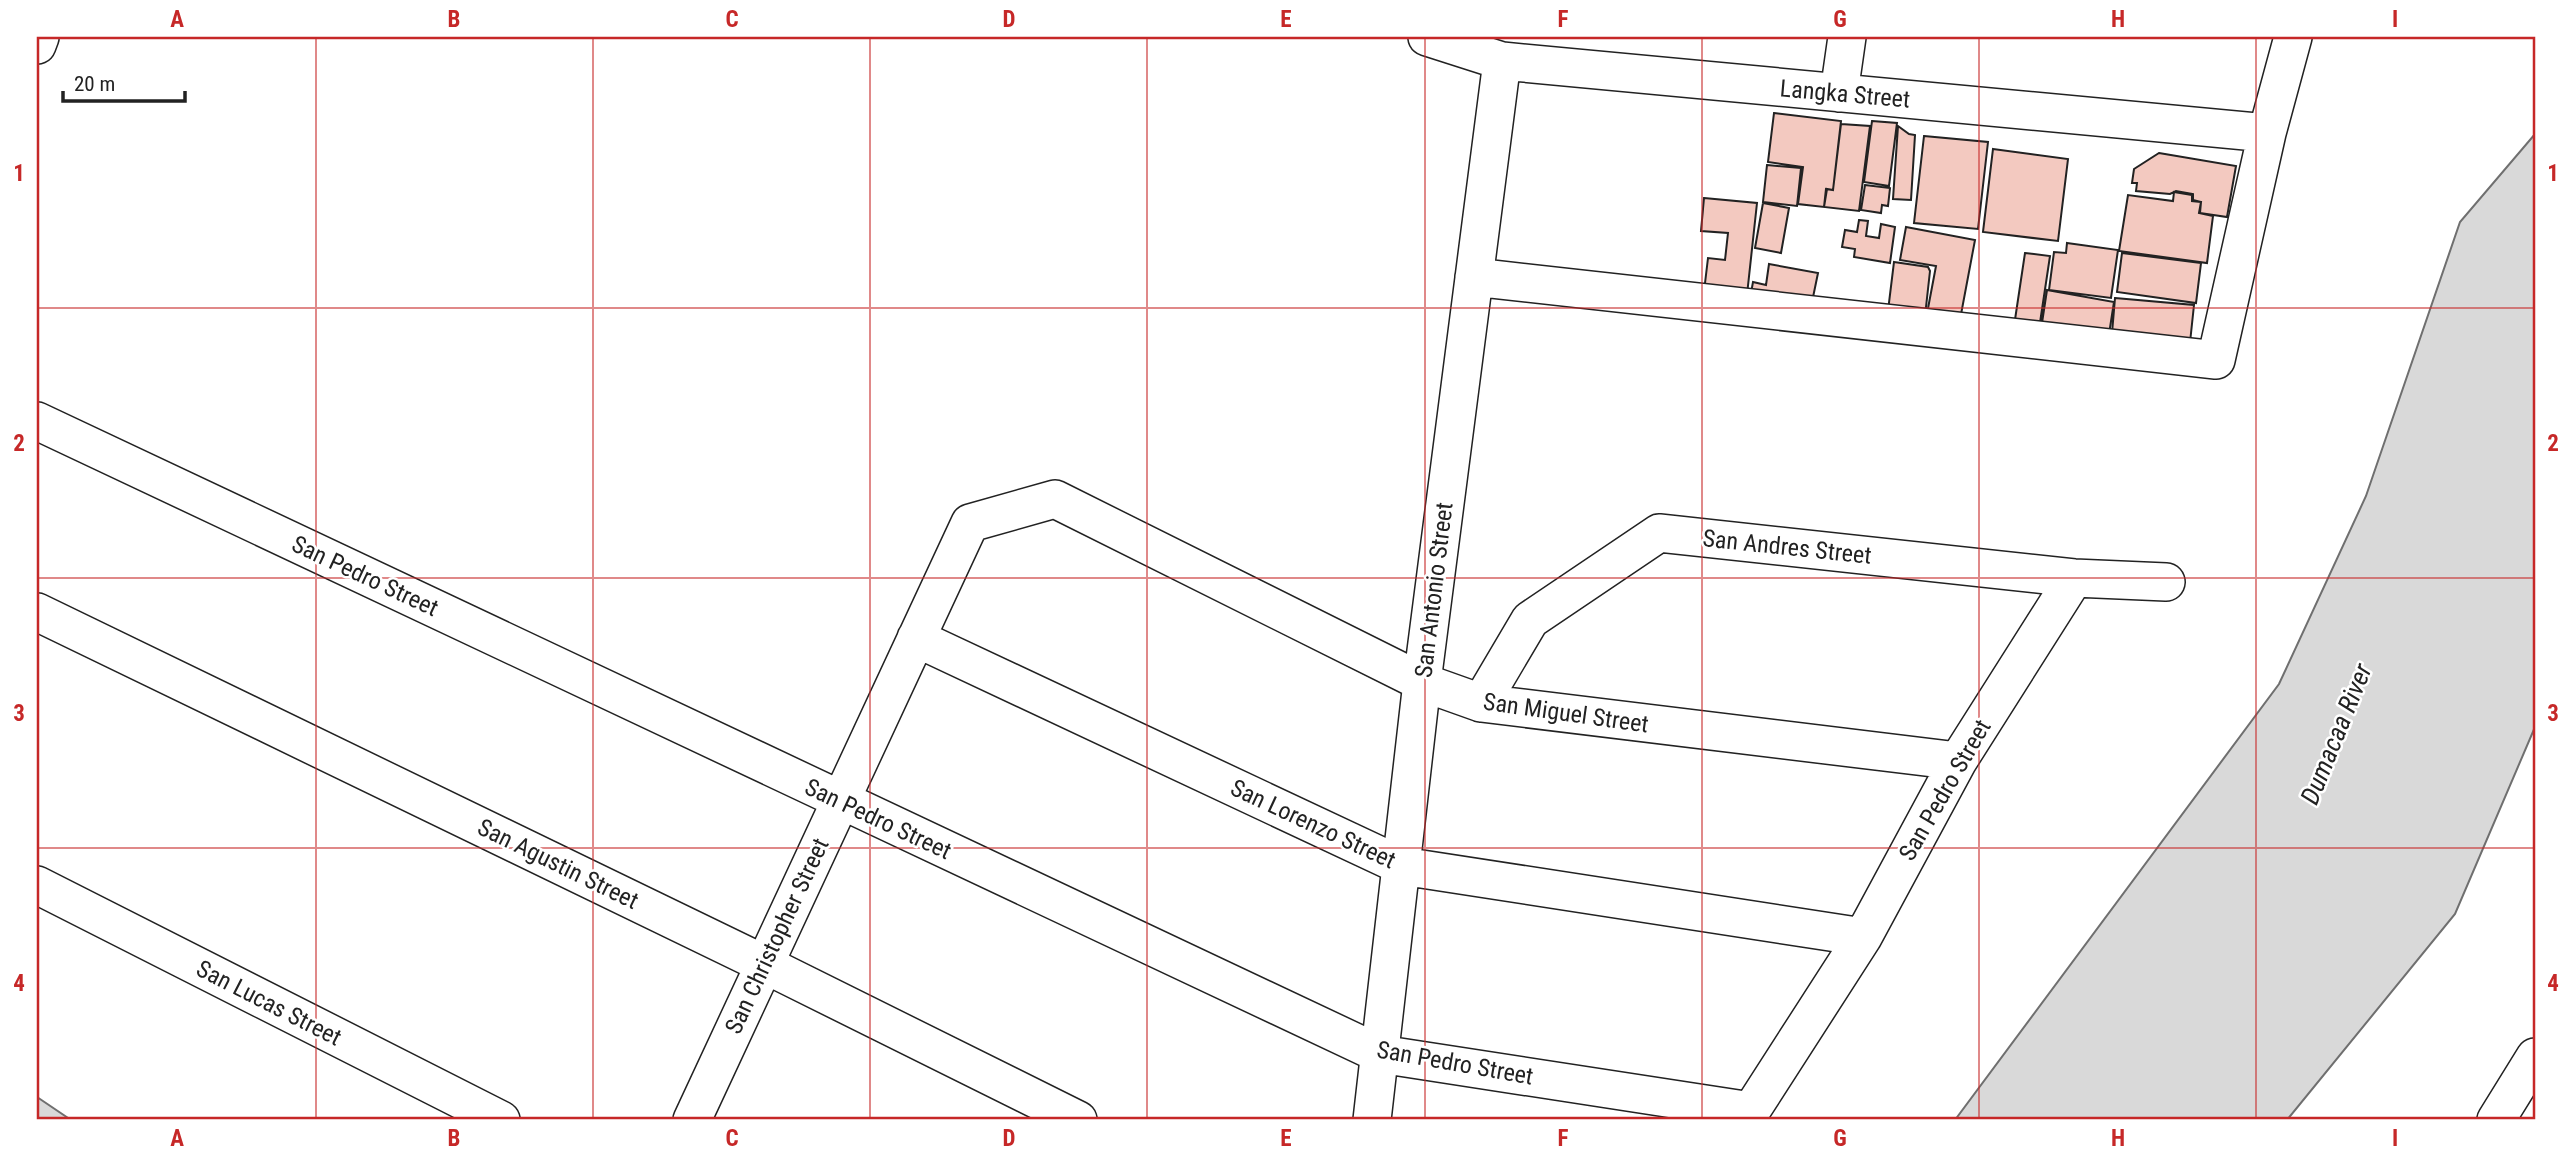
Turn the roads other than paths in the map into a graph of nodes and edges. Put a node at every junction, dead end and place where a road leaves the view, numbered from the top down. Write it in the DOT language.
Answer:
graph roads {
  1 [pos="40,37"];
  2 [pos="1427,37"];
  3 [pos="1847,37"];
  4 [pos="2293,37"];
  5 [pos="37,45"];
  6 [pos="1502,61"];
  7 [pos="1839,93"];
  8 [pos="2267,134"];
  9 [pos="1474,277"];
  10 [pos="37,421"];
  11 [pos="970,523"];
  12 [pos="2074,578"];
  13 [pos="2166,582"];
  14 [pos="37,612"];
  15 [pos="916,638"];
  16 [pos="1422,682"];
  17 [pos="1481,704"];
  18 [pos="1958,761"];
  19 [pos="840,801"];
  20 [pos="1402,866"];
  21 [pos="37,885"];
  22 [pos="1863,937"];
  23 [pos="764,964"];
  24 [pos="1380,1054"];
  25 [pos="2535,1057"];
  26 [pos="1747,1115"];
  27 [pos="501,1120"];
  28 [pos="692,1120"];
  29 [pos="1078,1120"];
  30 [pos="1372,1120"];
  31 [pos="2496,1120"];
  1 -- 5 [label="street"];
  2 -- 6 [label="street, Langka Street"];
  3 -- 7 [label="street"];
  4 -- 8 [label="street"];
  6 -- 7 [label="street, Langka Street"];
  6 -- 9 [label="street, San Antonio Street"];
  7 -- 8 [label="street, Langka Street"];
  8 -- 9 [label="street"];
  9 -- 16 [label="street, San Antonio Street"];
  10 -- 19 [label="street, San Pedro Street"];
  11 -- 15 [label="street, San Christopher Street"];
  11 -- 16 [label="street, San Miguel Street"];
  12 -- 13 [label="street, San Andres Street"];
  12 -- 17 [label="street, San Andres Street"];
  12 -- 18 [label="street, San Pedro Street"];
  14 -- 23 [label="street, San Agustin Street"];
  15 -- 19 [label="street, San Christopher Street"];
  15 -- 20 [label="street, San Lorenzo Street"];
  16 -- 17 [label="street, San Miguel Street"];
  16 -- 20 [label="street, San Antonio Street"];
  17 -- 18 [label="street, San Miguel Street"];
  18 -- 22 [label="street, San Pedro Street"];
  19 -- 23 [label="street, San Christopher Street"];
  19 -- 24 [label="street, San Pedro Street"];
  20 -- 22 [label="street, San Lorenzo Street"];
  20 -- 24 [label="street, San Antonio Street"];
  21 -- 27 [label="street, San Lucas Street"];
  22 -- 26 [label="street, San Pedro Street"];
  23 -- 28 [label="street, San Christopher Street"];
  23 -- 29 [label="street, San Agustin Street"];
  24 -- 26 [label="street, San Pedro Street"];
  24 -- 30 [label="street, San Antonio Street"];
  25 -- 31 [label="street"];
}
